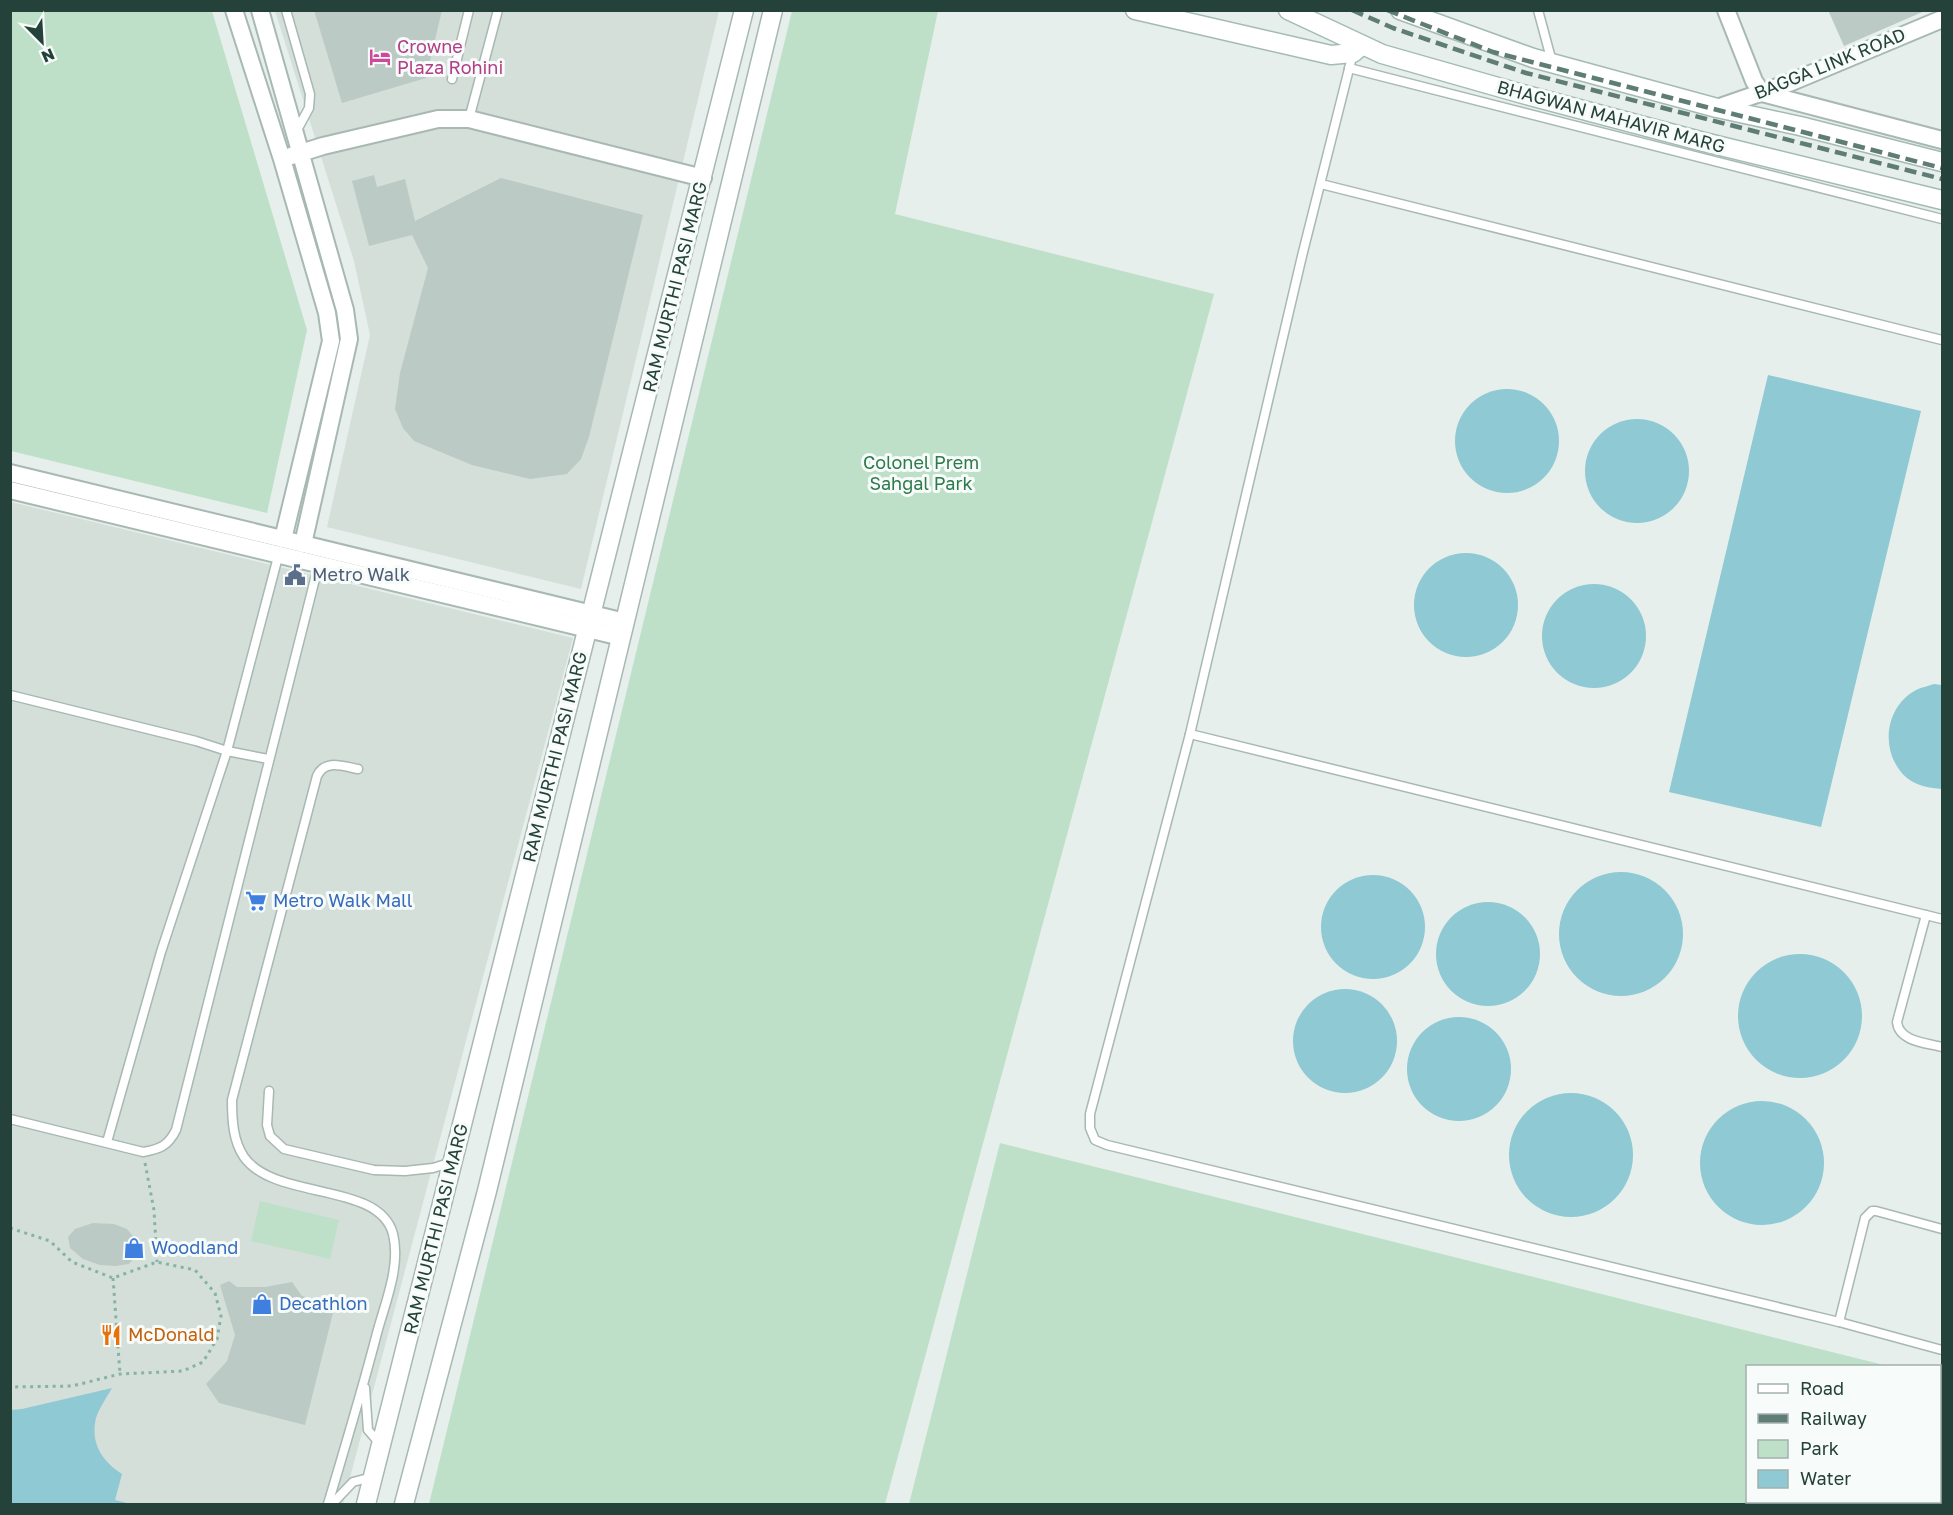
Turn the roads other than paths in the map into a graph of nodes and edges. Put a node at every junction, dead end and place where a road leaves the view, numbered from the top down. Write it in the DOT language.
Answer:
graph roads {
  1 [pos="234,10"];
  2 [pos="260,10"];
  3 [pos="286,10"];
  4 [pos="469,10"];
  5 [pos="498,10"];
  6 [pos="744,10"];
  7 [pos="773,10"];
  8 [pos="1136,10"];
  9 [pos="1288,10"];
  10 [pos="1400,10"];
  11 [pos="1538,10"];
  12 [pos="1726,10"];
  13 [pos="1942,19"];
  14 [pos="1354,55"];
  15 [pos="1552,63"];
  16 [pos="452,79"];
  17 [pos="1762,93"];
  18 [pos="1717,108"];
  19 [pos="469,120"];
  20 [pos="295,134"];
  21 [pos="1942,140"];
  22 [pos="300,152"];
  23 [pos="282,159"];
  24 [pos="1942,162"];
  25 [pos="703,178"];
  26 [pos="1321,184"];
  27 [pos="1942,200"];
  28 [pos="1942,219"];
  29 [pos="1942,340"];
  30 [pos="10,473"];
  31 [pos="10,490"];
  32 [pos="303,544"];
  33 [pos="281,546"];
  34 [pos="320,556"];
  35 [pos="589,621"];
  36 [pos="623,630"];
  37 [pos="10,695"];
  38 [pos="1190,734"];
  39 [pos="227,752"];
  40 [pos="268,759"];
  41 [pos="358,769"];
  42 [pos="1926,915"];
  43 [pos="1942,919"];
  44 [pos="1942,1047"];
  45 [pos="269,1091"];
  46 [pos="10,1119"];
  47 [pos="107,1142"];
  48 [pos="454,1162"];
  49 [pos="1942,1228"];
  50 [pos="1839,1322"];
  51 [pos="1942,1350"];
  52 [pos="364,1382"];
  53 [pos="381,1446"];
  54 [pos="373,1477"];
  55 [pos="330,1504"];
  56 [pos="366,1504"];
  57 [pos="404,1504"];
  1 -- 23 [label="street"];
  2 -- 20 [label="street"];
  3 -- 20 [label="lane"];
  4 -- 16 [label="lane"];
  5 -- 19 [label="lane"];
  6 -- 25 [label="street, RAM MURTHI PASI MARG"];
  7 -- 36 [label="street, RAM MURTHI PASI MARG"];
  8 -- 14 [label="street"];
  9 -- 14 [label="street, BHAGWAN MAHAVIR MARG"];
  10 -- 15 [label="street, BHAGWAN MAHAVIR MARG"];
  11 -- 15 [label="lane"];
  12 -- 17 [label="street"];
  13 -- 17 [label="street, BAGGA LINK ROAD"];
  14 -- 26 [label="lane"];
  14 -- 27 [label="street, BHAGWAN MAHAVIR MARG"];
  14 -- 28 [label="lane"];
  15 -- 18 [label="street, BHAGWAN MAHAVIR MARG"];
  17 -- 18 [label="street, BAGGA LINK ROAD"];
  17 -- 21 [label="street"];
  18 -- 24 [label="street, BHAGWAN MAHAVIR MARG"];
  19 -- 22 [label="street"];
  19 -- 25 [label="street"];
  20 -- 22 [label="street"];
  22 -- 23 [label="street"];
  22 -- 32 [label="street"];
  23 -- 33 [label="street"];
  25 -- 35 [label="street, RAM MURTHI PASI MARG"];
  26 -- 29 [label="lane"];
  26 -- 38 [label="lane"];
  30 -- 33 [label="street"];
  31 -- 33 [label="street"];
  32 -- 33 [label="street"];
  32 -- 34 [label="street"];
  33 -- 34 [label="street"];
  33 -- 39 [label="lane"];
  34 -- 35 [label="street"];
  34 -- 40 [label="lane"];
  35 -- 36 [label="street"];
  35 -- 48 [label="street, RAM MURTHI PASI MARG"];
  36 -- 57 [label="street, RAM MURTHI PASI MARG"];
  37 -- 39 [label="lane"];
  38 -- 42 [label="lane"];
  38 -- 50 [label="lane"];
  39 -- 40 [label="lane"];
  39 -- 47 [label="lane"];
  40 -- 47 [label="lane"];
  41 -- 52 [label="lane"];
  42 -- 43 [label="lane"];
  42 -- 44 [label="lane"];
  45 -- 48 [label="lane"];
  46 -- 47 [label="lane"];
  48 -- 53 [label="street, RAM MURTHI PASI MARG"];
  49 -- 50 [label="lane"];
  50 -- 51 [label="lane"];
  52 -- 53 [label="lane"];
  52 -- 55 [label="lane"];
  53 -- 54 [label="street, RAM MURTHI PASI MARG"];
  54 -- 55 [label="lane"];
  54 -- 56 [label="street, RAM MURTHI PASI MARG"];
}
